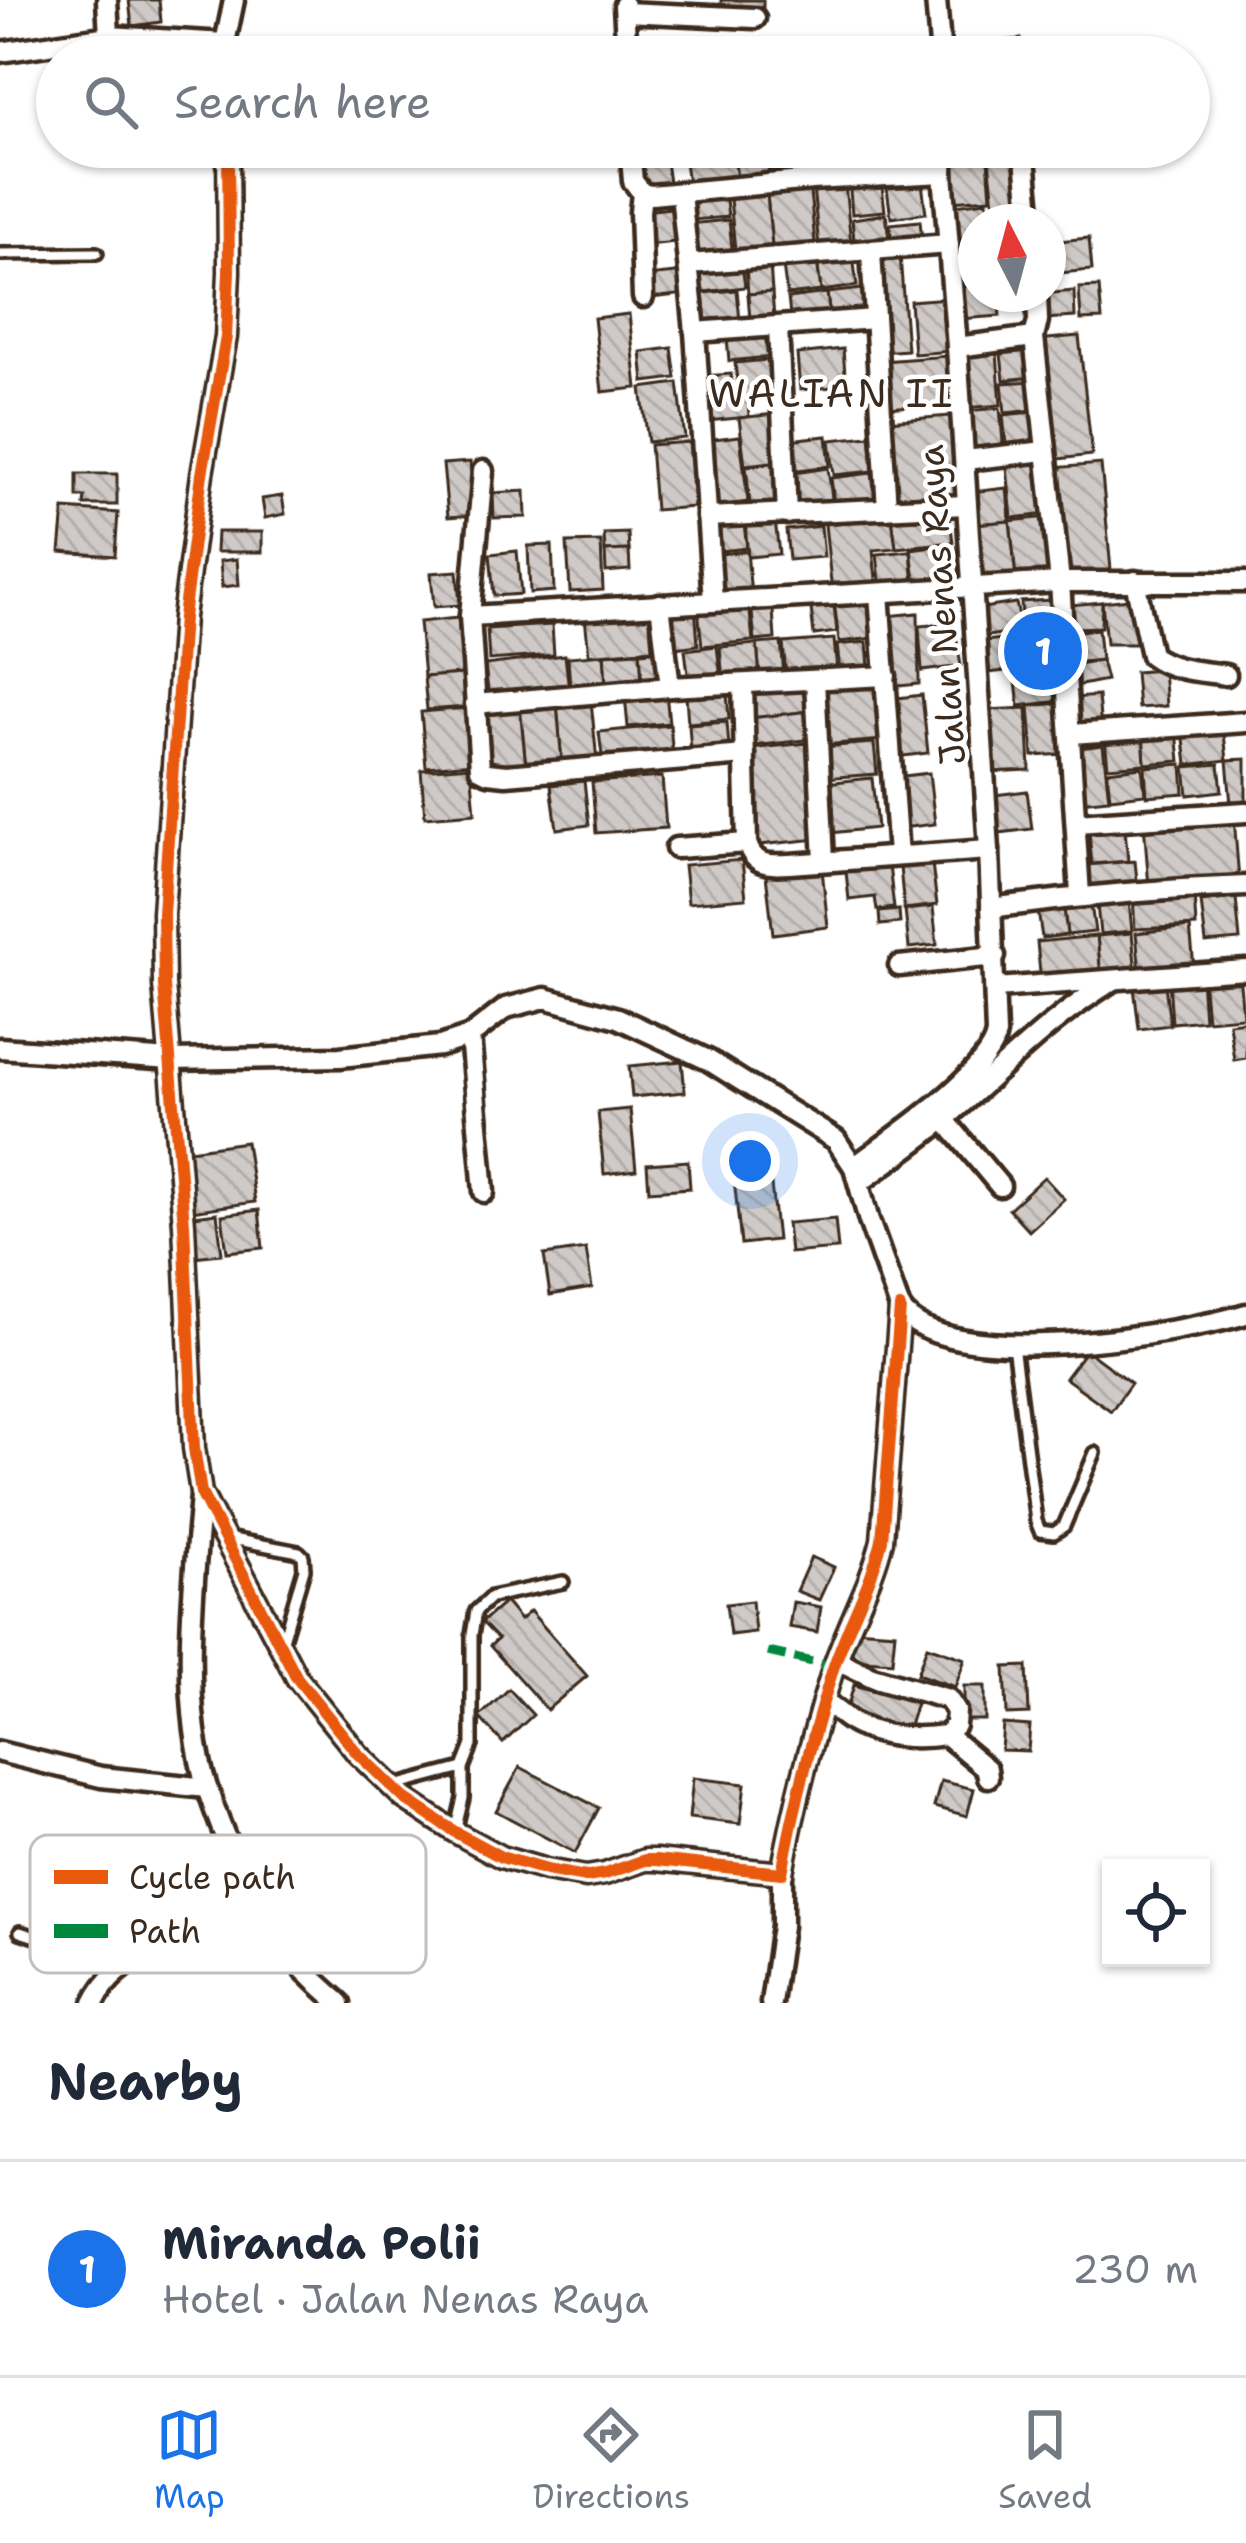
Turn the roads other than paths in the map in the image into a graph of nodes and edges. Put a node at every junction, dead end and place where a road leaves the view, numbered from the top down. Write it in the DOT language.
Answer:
graph roads {
  1 [pos="107,0"];
  2 [pos="234,0"];
  3 [pos="936,0"];
  4 [pos="624,6"];
  5 [pos="755,18"];
  6 [pos="109,36"];
  7 [pos="228,36"];
  8 [pos="626,36"];
  9 [pos="939,36"];
  10 [pos="36,47"];
  11 [pos="0,52"];
  12 [pos="228,168"];
  13 [pos="632,168"];
  14 [pos="943,168"];
  15 [pos="1026,168"];
  16 [pos="943,173"];
  17 [pos="642,193"];
  18 [pos="681,193"];
  19 [pos="1029,204"];
  20 [pos="949,244"];
  21 [pos="871,252"];
  22 [pos="97,253"];
  23 [pos="0,254"];
  24 [pos="689,264"];
  25 [pos="643,297"];
  26 [pos="1038,312"];
  27 [pos="875,319"];
  28 [pos="778,327"];
  29 [pos="695,332"];
  30 [pos="1034,337"];
  31 [pos="957,346"];
  32 [pos="1045,451"];
  33 [pos="965,460"];
  34 [pos="483,471"];
  35 [pos="966,505"];
  36 [pos="886,509"];
  37 [pos="788,514"];
  38 [pos="707,518"];
  39 [pos="1136,581"];
  40 [pos="1060,582"];
  41 [pos="1246,582"];
  42 [pos="973,588"];
  43 [pos="879,593"];
  44 [pos="713,602"];
  45 [pos="660,604"];
  46 [pos="470,616"];
  47 [pos="1226,675"];
  48 [pos="886,676"];
  49 [pos="815,680"];
  50 [pos="743,685"];
  51 [pos="670,687"];
  52 [pos="475,704"];
  53 [pos="1246,722"];
  54 [pos="1071,734"];
  55 [pos="745,755"];
  56 [pos="1246,812"];
  57 [pos="1076,823"];
  58 [pos="747,843"];
  59 [pos="676,848"];
  60 [pos="989,850"];
  61 [pos="898,855"];
  62 [pos="824,861"];
  63 [pos="1246,886"];
  64 [pos="1080,896"];
  65 [pos="991,908"];
  66 [pos="994,956"];
  67 [pos="899,966"];
  68 [pos="1246,970"];
  69 [pos="1114,980"];
  70 [pos="996,988"];
  71 [pos="470,1036"];
  72 [pos="0,1048"];
  73 [pos="1002,1054"];
  74 [pos="172,1060"];
  75 [pos="944,1119"];
  76 [pos="857,1175"];
  77 [pos="1000,1186"];
  78 [pos="484,1192"];
  79 [pos="900,1309"];
  80 [pos="1246,1314"];
  81 [pos="1013,1345"];
  82 [pos="1095,1453"];
  83 [pos="201,1493"];
  84 [pos="222,1537"];
  85 [pos="562,1582"];
  86 [pos="281,1646"];
  87 [pos="837,1660"];
  88 [pos="824,1702"];
  89 [pos="946,1735"];
  90 [pos="0,1752"];
  91 [pos="463,1768"];
  92 [pos="988,1777"];
  93 [pos="392,1787"];
  94 [pos="207,1788"];
  95 [pos="455,1832"];
  96 [pos="226,1835"];
  97 [pos="782,1873"];
  98 [pos="20,1932"];
  99 [pos="30,1935"];
  100 [pos="115,1973"];
  101 [pos="309,1973"];
  102 [pos="94,2003"];
  103 [pos="340,2003"];
  104 [pos="771,2003"];
  1 -- 6 [label="street"];
  2 -- 7 [label="street"];
  3 -- 9 [label="street"];
  4 -- 5 [label="street"];
  4 -- 8 [label="street"];
  10 -- 11 [label="street"];
  12 -- 74 [label="street"];
  13 -- 17 [label="street"];
  14 -- 16 [label="street, Jalan Nenas Raya"];
  15 -- 19 [label="street"];
  16 -- 18 [label="street"];
  16 -- 20 [label="street, Jalan Nenas Raya"];
  17 -- 18 [label="street"];
  17 -- 25 [label="street"];
  18 -- 24 [label="street"];
  20 -- 21 [label="street"];
  20 -- 31 [label="street, Jalan Nenas Raya"];
  21 -- 24 [label="street"];
  21 -- 27 [label="street"];
  22 -- 23 [label="lane"];
  24 -- 29 [label="street"];
  26 -- 30 [label="street"];
  27 -- 28 [label="street"];
  27 -- 36 [label="street"];
  28 -- 29 [label="street"];
  28 -- 37 [label="street"];
  29 -- 38 [label="street"];
  30 -- 31 [label="street"];
  30 -- 32 [label="street"];
  31 -- 33 [label="street, Jalan Nenas Raya"];
  32 -- 33 [label="street"];
  32 -- 40 [label="street"];
  33 -- 35 [label="street, Jalan Nenas Raya"];
  34 -- 46 [label="street"];
  35 -- 36 [label="street"];
  35 -- 42 [label="street, Jalan Nenas Raya"];
  36 -- 37 [label="street"];
  37 -- 38 [label="street"];
  38 -- 44 [label="street"];
  39 -- 40 [label="street"];
  39 -- 41 [label="street"];
  39 -- 47 [label="street"];
  40 -- 42 [label="street"];
  40 -- 54 [label="street"];
  42 -- 43 [label="street"];
  42 -- 60 [label="street, Jalan Nenas Raya"];
  43 -- 44 [label="street"];
  43 -- 48 [label="street"];
  44 -- 45 [label="street"];
  45 -- 46 [label="street"];
  45 -- 51 [label="street"];
  46 -- 52 [label="street"];
  48 -- 49 [label="street"];
  48 -- 61 [label="street"];
  49 -- 50 [label="street"];
  49 -- 62 [label="street"];
  50 -- 51 [label="street"];
  50 -- 55 [label="street"];
  51 -- 52 [label="street"];
  52 -- 55 [label="street"];
  53 -- 54 [label="street"];
  54 -- 57 [label="street"];
  55 -- 58 [label="street"];
  56 -- 57 [label="street"];
  57 -- 64 [label="street"];
  58 -- 59 [label="street"];
  58 -- 62 [label="street"];
  60 -- 61 [label="street"];
  60 -- 65 [label="street, Jalan Nenas Raya"];
  61 -- 62 [label="street"];
  63 -- 64 [label="street"];
  64 -- 65 [label="street"];
  65 -- 66 [label="street, Jalan Nenas Raya"];
  66 -- 67 [label="street"];
  66 -- 70 [label="street, Jalan Nenas Raya"];
  68 -- 69 [label="street"];
  69 -- 70 [label="street"];
  69 -- 73 [label="street"];
  70 -- 73 [label="street, Jalan Nenas Raya"];
  71 -- 74 [label="street"];
  71 -- 76 [label="street"];
  71 -- 78 [label="street"];
  72 -- 74 [label="street"];
  73 -- 75 [label="street"];
  73 -- 76 [label="street"];
  74 -- 83 [label="street"];
  75 -- 76 [label="street"];
  75 -- 77 [label="street"];
  76 -- 79 [label="street"];
  79 -- 81 [label="street"];
  79 -- 87 [label="street"];
  80 -- 81 [label="street"];
  81 -- 82 [label="lane"];
  83 -- 84 [label="street"];
  83 -- 94 [label="street"];
  84 -- 86 [label="street"];
  84 -- 86 [label="lane"];
  85 -- 91 [label="lane"];
  86 -- 93 [label="street"];
  87 -- 88 [label="street"];
  87 -- 89 [label="street"];
  88 -- 89 [label="street"];
  88 -- 97 [label="street"];
  89 -- 92 [label="street"];
  90 -- 94 [label="street"];
  91 -- 93 [label="lane"];
  91 -- 95 [label="lane"];
  93 -- 95 [label="street"];
  94 -- 96 [label="street"];
  95 -- 97 [label="street"];
  97 -- 104 [label="street"];
  98 -- 99 [label="lane"];
  100 -- 102 [label="street"];
  101 -- 103 [label="street"];
}
